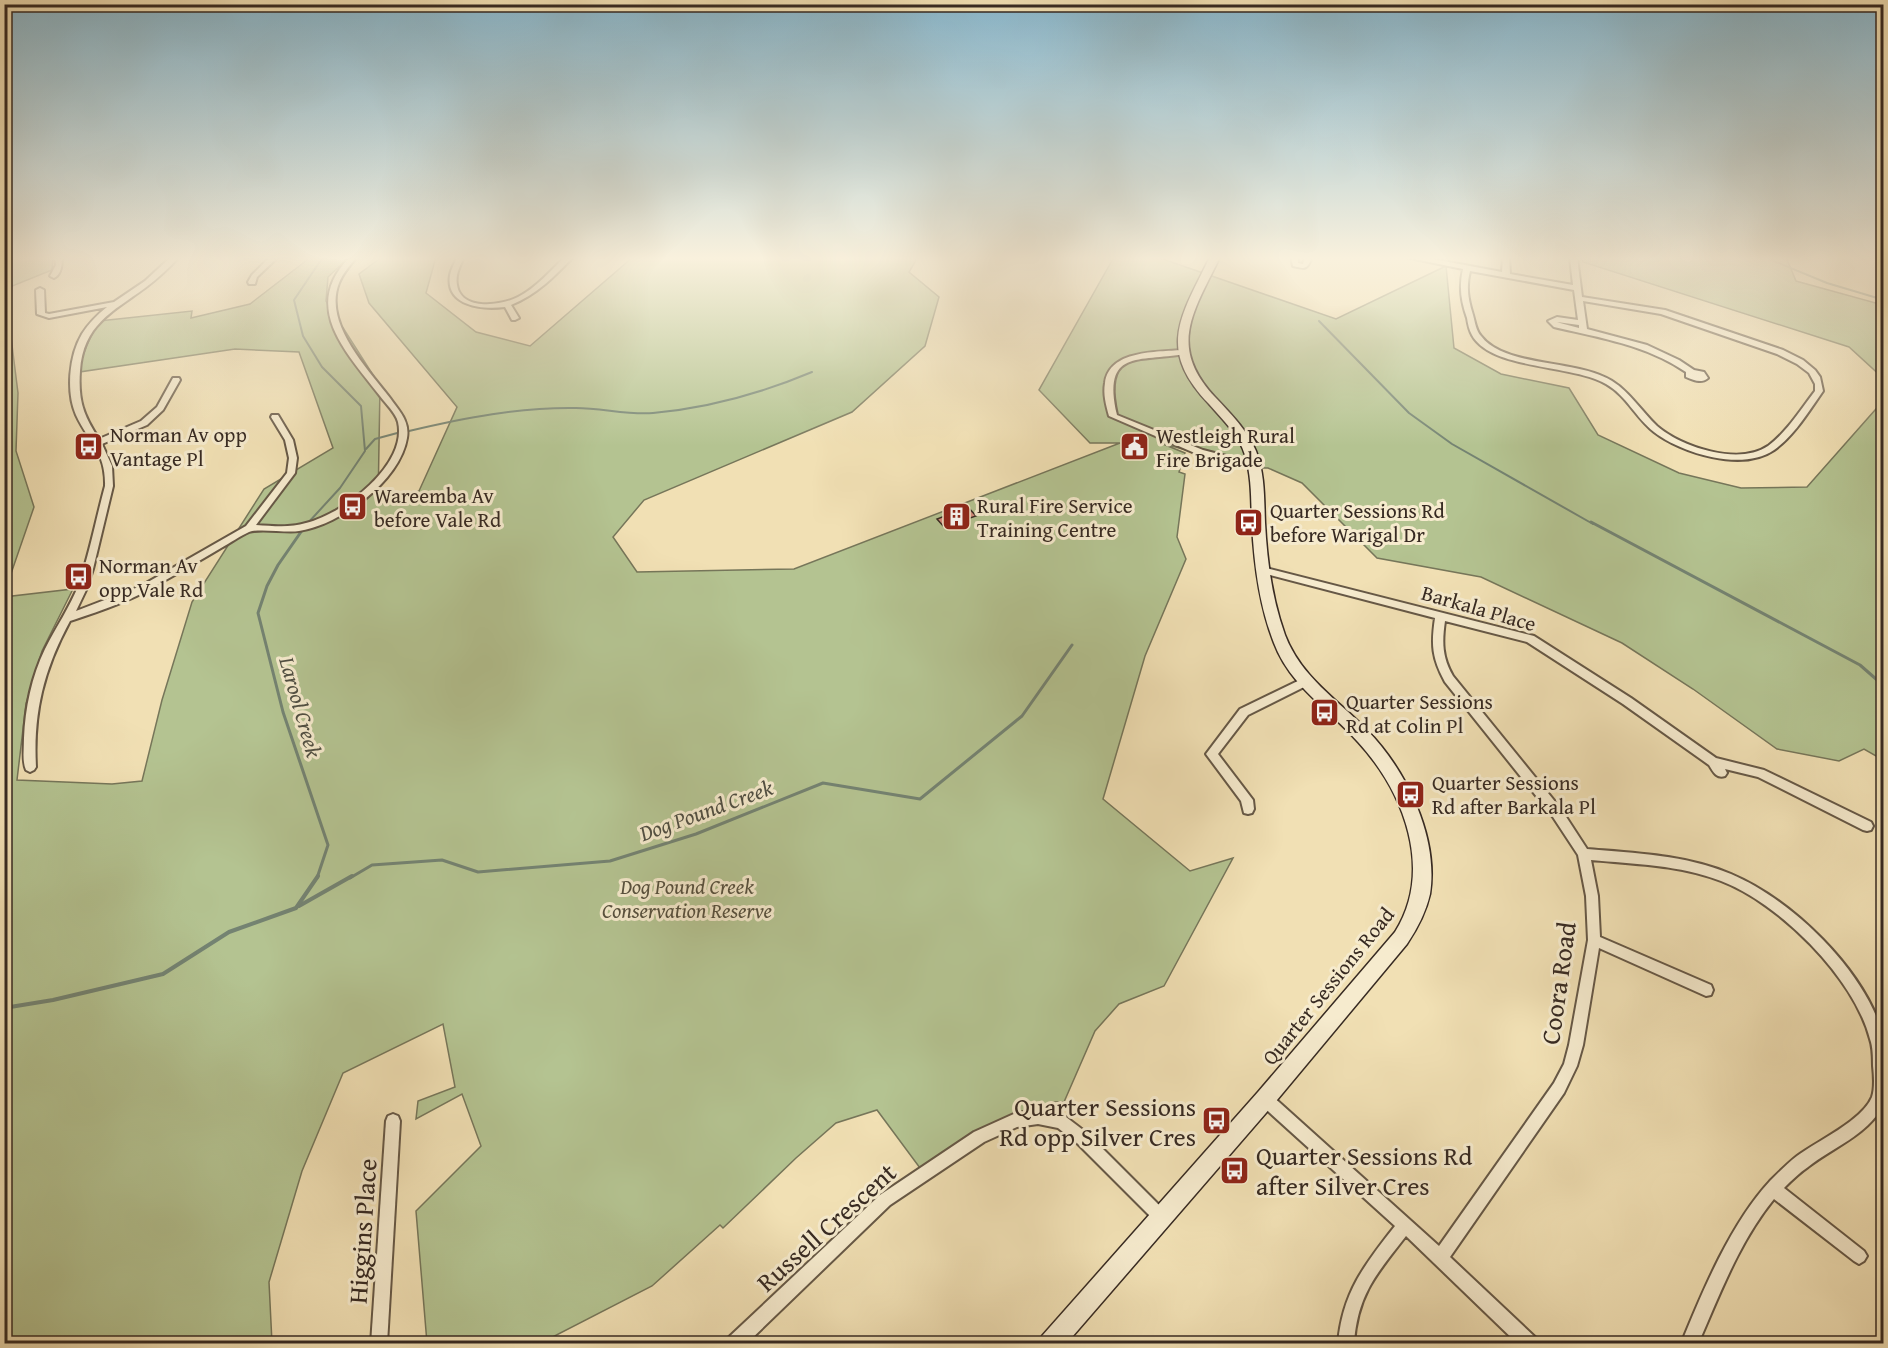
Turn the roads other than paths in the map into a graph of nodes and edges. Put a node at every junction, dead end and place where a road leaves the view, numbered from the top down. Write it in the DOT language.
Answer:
graph roads {
  1 [pos="96,320"];
  2 [pos="333,320"];
  3 [pos="1186,320"];
  4 [pos="1471,320"];
  5 [pos="1581,320"];
  6 [pos="1685,320"];
  7 [pos="1182,352"];
  8 [pos="1692,372"];
  9 [pos="176,381"];
  10 [pos="275,417"];
  11 [pos="98,443"];
  12 [pos="1254,466"];
  13 [pos="249,528"];
  14 [pos="1262,570"];
  15 [pos="1440,617"];
  16 [pos="69,618"];
  17 [pos="1304,682"];
  18 [pos="1713,762"];
  19 [pos="30,767"];
  20 [pos="1721,773"];
  21 [pos="1248,808"];
  22 [pos="1867,826"];
  23 [pos="1584,854"];
  24 [pos="1594,940"];
  25 [pos="1706,990"];
  26 [pos="1265,1099"];
  27 [pos="393,1121"];
  28 [pos="1773,1189"];
  29 [pos="1161,1217"];
  30 [pos="1405,1225"];
  31 [pos="1859,1256"];
  32 [pos="1440,1258"];
  33 [pos="1051,1343"];
  34 [pos="379,1344"];
  35 [pos="734,1344"];
  36 [pos="1346,1344"];
  37 [pos="1530,1344"];
  38 [pos="1689,1344"];
  1 -- 11 [label="street"];
  2 -- 13 [label="street"];
  3 -- 7 [label="main road, Quarter Sessions Road"];
  4 -- 6 [label="street"];
  5 -- 8 [label="street"];
  7 -- 12 [label="main road, Quarter Sessions Road"];
  7 -- 12 [label="street"];
  9 -- 11 [label="street"];
  10 -- 13 [label="street"];
  11 -- 16 [label="street"];
  12 -- 14 [label="main road, Quarter Sessions Road"];
  13 -- 16 [label="street"];
  14 -- 15 [label="street, Barkala Place"];
  14 -- 17 [label="main road, Quarter Sessions Road"];
  15 -- 18 [label="street, Barkala Place"];
  15 -- 23 [label="street, Coora Road"];
  16 -- 19 [label="street"];
  17 -- 21 [label="street"];
  17 -- 26 [label="main road, Quarter Sessions Road"];
  18 -- 20 [label="street, Barkala Place"];
  18 -- 22 [label="street"];
  23 -- 24 [label="street, Coora Road"];
  23 -- 28 [label="street"];
  24 -- 25 [label="street"];
  24 -- 32 [label="street, Coora Road"];
  26 -- 29 [label="main road, Quarter Sessions Road"];
  26 -- 30 [label="street"];
  27 -- 34 [label="street, Higgins Place"];
  28 -- 31 [label="street"];
  28 -- 38 [label="street"];
  29 -- 33 [label="main road, Quarter Sessions Road"];
  29 -- 35 [label="street, Russell Crescent"];
  30 -- 32 [label="street"];
  30 -- 36 [label="street"];
  32 -- 37 [label="street"];
}
